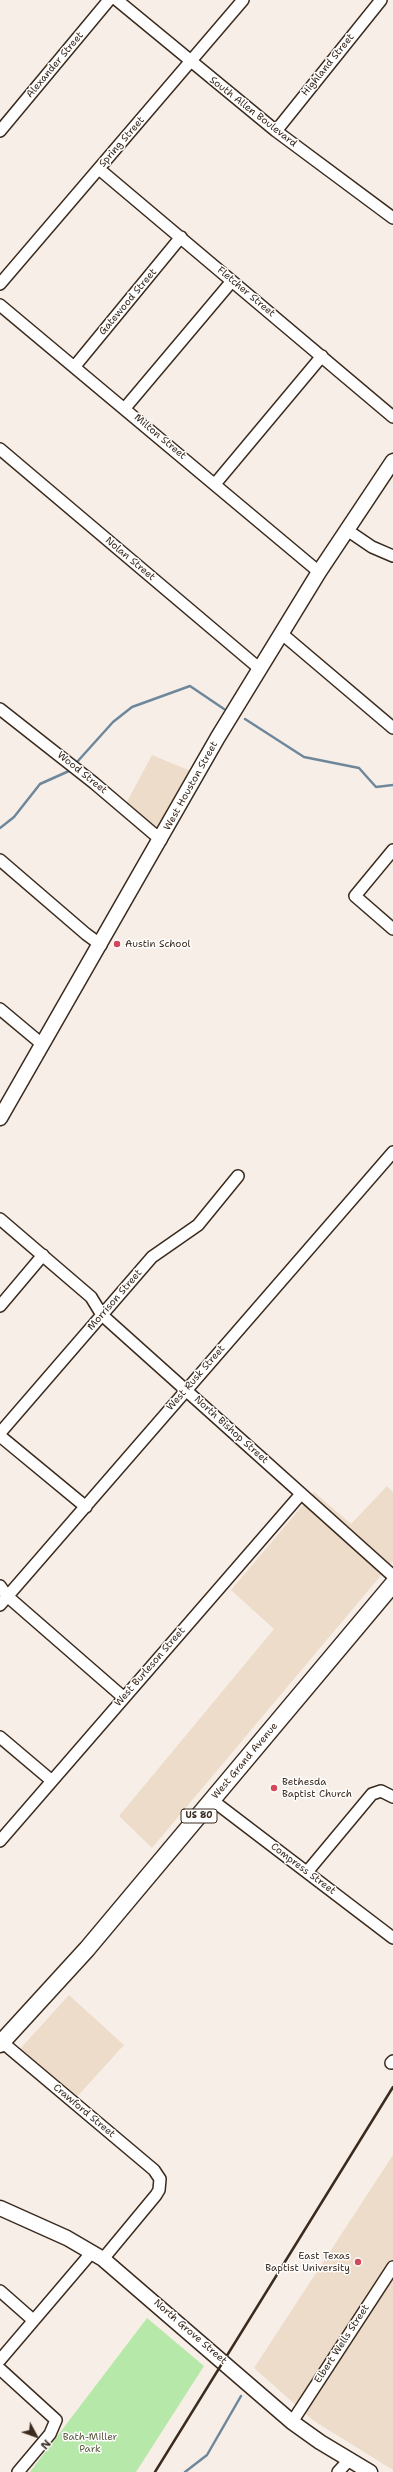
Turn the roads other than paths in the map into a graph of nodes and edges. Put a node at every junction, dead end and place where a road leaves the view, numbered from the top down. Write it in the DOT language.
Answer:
graph roads {
  1 [pos="109,0"];
  2 [pos="117,0"];
  3 [pos="243,0"];
  4 [pos="381,0"];
  5 [pos="191,63"];
  6 [pos="0,131"];
  7 [pos="276,131"];
  8 [pos="99,169"];
  9 [pos="393,218"];
  10 [pos="181,237"];
  11 [pos="232,281"];
  12 [pos="0,284"];
  13 [pos="0,305"];
  14 [pos="322,356"];
  15 [pos="74,366"];
  16 [pos="125,408"];
  17 [pos="393,417"];
  18 [pos="0,449"];
  19 [pos="393,461"];
  20 [pos="215,484"];
  21 [pos="346,530"];
  22 [pos="393,556"];
  23 [pos="319,572"];
  24 [pos="281,633"];
  25 [pos="260,669"];
  26 [pos="0,709"];
  27 [pos="393,728"];
  28 [pos="161,840"];
  29 [pos="393,850"];
  30 [pos="0,860"];
  31 [pos="393,929"];
  32 [pos="101,945"];
  33 [pos="0,1009"];
  34 [pos="43,1045"];
  35 [pos="0,1118"];
  36 [pos="393,1152"];
  37 [pos="238,1176"];
  38 [pos="0,1219"];
  39 [pos="43,1255"];
  40 [pos="1,1304"];
  41 [pos="102,1315"];
  42 [pos="187,1389"];
  43 [pos="0,1433"];
  44 [pos="0,1436"];
  45 [pos="301,1494"];
  46 [pos="86,1507"];
  47 [pos="393,1576"];
  48 [pos="393,1584"];
  49 [pos="0,1586"];
  50 [pos="4,1600"];
  51 [pos="123,1697"];
  52 [pos="0,1737"];
  53 [pos="52,1781"];
  54 [pos="393,1797"];
  55 [pos="212,1800"];
  56 [pos="0,1841"];
  57 [pos="307,1872"];
  58 [pos="393,1938"];
  59 [pos="1,2043"];
  60 [pos="0,2208"];
  61 [pos="98,2256"];
  62 [pos="393,2267"];
  63 [pos="0,2291"];
  64 [pos="33,2320"];
  65 [pos="0,2360"];
  66 [pos="0,2369"];
  67 [pos="292,2422"];
  68 [pos="349,2460"];
  69 [pos="18,2472"];
  70 [pos="338,2472"];
  71 [pos="370,2472"];
  1 -- 6 [label="street, Alexander Street"];
  2 -- 5 [label="street, South Allen Boulevard"];
  3 -- 5 [label="street, Spring Street"];
  4 -- 7 [label="street, Highland Street"];
  5 -- 7 [label="street, South Allen Boulevard"];
  5 -- 8 [label="street, Spring Street"];
  7 -- 9 [label="street, South Allen Boulevard"];
  8 -- 10 [label="street, Fletcher Street"];
  8 -- 12 [label="street, Spring Street"];
  10 -- 11 [label="street, Fletcher Street"];
  10 -- 15 [label="street, Gatewood Street"];
  11 -- 14 [label="street, Fletcher Street"];
  11 -- 16 [label="street"];
  13 -- 15 [label="street, Milton Street"];
  14 -- 17 [label="street, Fletcher Street"];
  14 -- 20 [label="street"];
  15 -- 16 [label="street, Milton Street"];
  16 -- 20 [label="street, Milton Street"];
  18 -- 25 [label="street, Nolan Street"];
  19 -- 21 [label="main road, West Houston Street"];
  20 -- 23 [label="street, Milton Street"];
  21 -- 22 [label="street"];
  21 -- 23 [label="main road, West Houston Street"];
  23 -- 24 [label="main road, West Houston Street"];
  24 -- 25 [label="main road, West Houston Street"];
  24 -- 27 [label="street"];
  25 -- 28 [label="main road, West Houston Street"];
  26 -- 28 [label="street, Wood Street"];
  28 -- 32 [label="main road, West Houston Street"];
  29 -- 31 [label="street"];
  30 -- 32 [label="street"];
  32 -- 34 [label="main road, West Houston Street"];
  33 -- 34 [label="street"];
  34 -- 35 [label="main road, West Houston Street"];
  36 -- 42 [label="street, West Rusk Street"];
  37 -- 41 [label="street, Morrison Street"];
  38 -- 39 [label="street, North Bishop Street"];
  39 -- 40 [label="street"];
  39 -- 41 [label="street, North Bishop Street"];
  41 -- 42 [label="street, North Bishop Street"];
  41 -- 43 [label="street, Morrison Street"];
  42 -- 45 [label="street, North Bishop Street"];
  42 -- 46 [label="street, West Rusk Street"];
  44 -- 46 [label="street"];
  45 -- 47 [label="street, North Bishop Street"];
  45 -- 51 [label="street, West Burleson Street"];
  46 -- 50 [label="street, West Rusk Street"];
  48 -- 55 [label="highway, West Grand Avenue / US 80"];
  49 -- 50 [label="street"];
  50 -- 51 [label="street"];
  51 -- 53 [label="street, West Burleson Street"];
  52 -- 53 [label="street"];
  53 -- 56 [label="street, West Burleson Street"];
  54 -- 57 [label="street"];
  55 -- 57 [label="street, Compress Street"];
  55 -- 59 [label="highway, West Grand Avenue / US 80"];
  57 -- 58 [label="street, Compress Street"];
  59 -- 61 [label="street, Crawford Street"];
  60 -- 61 [label="main road, North Grove Street"];
  61 -- 64 [label="street"];
  61 -- 67 [label="main road, North Grove Street"];
  62 -- 67 [label="street, Elbert Wells Street"];
  63 -- 64 [label="street"];
  64 -- 65 [label="street"];
  66 -- 69 [label="street"];
  67 -- 68 [label="main road, North Grove Street"];
  68 -- 70 [label="street"];
  68 -- 71 [label="main road, North Grove Street"];
}
